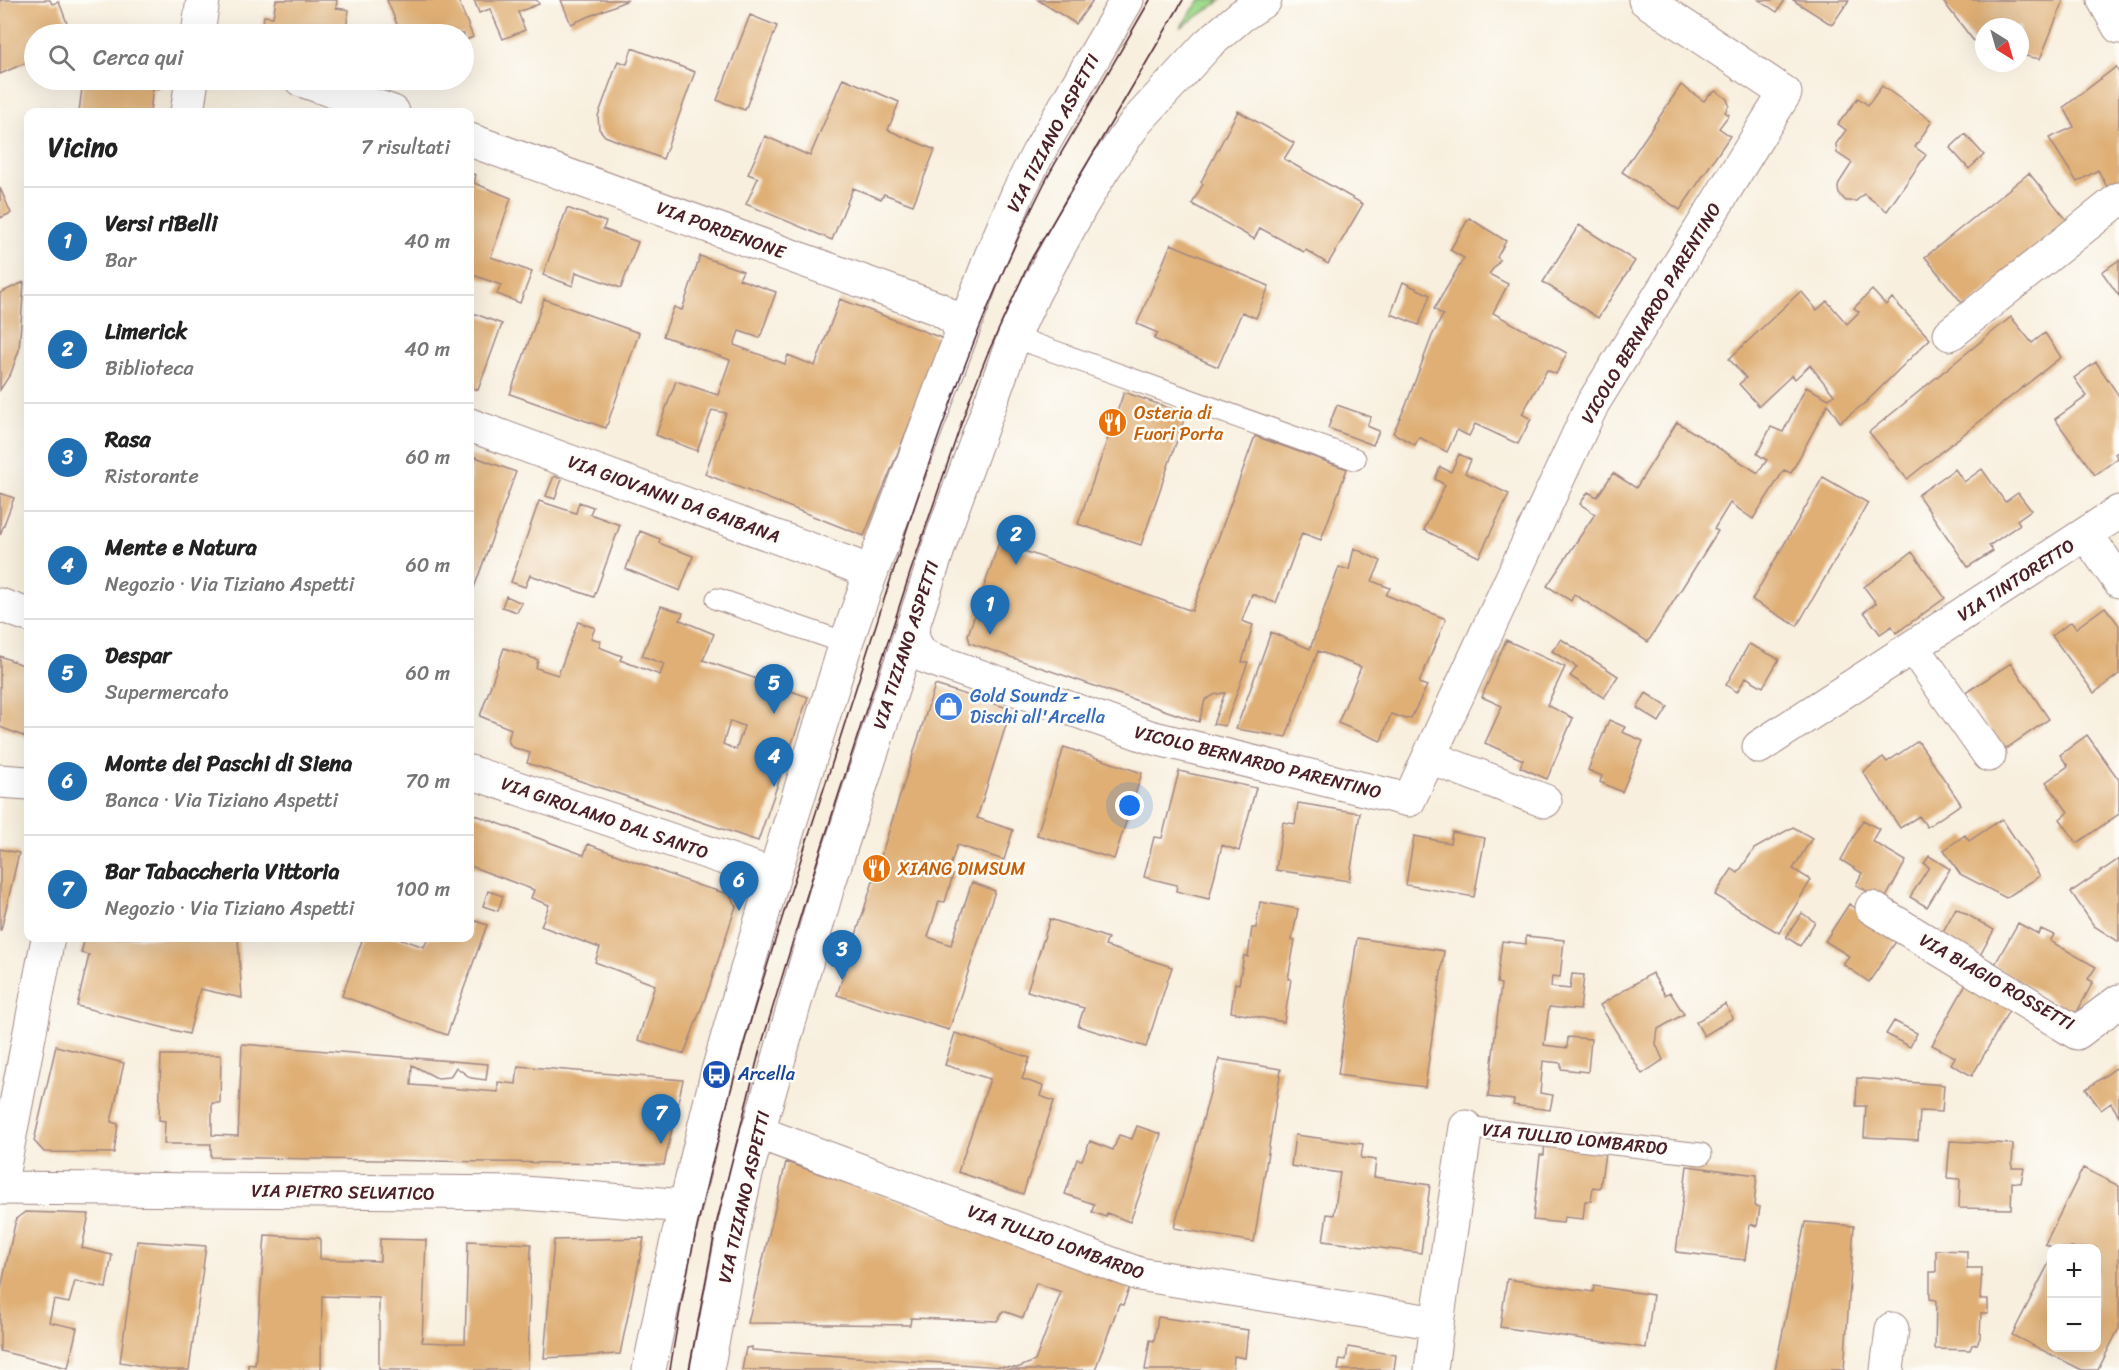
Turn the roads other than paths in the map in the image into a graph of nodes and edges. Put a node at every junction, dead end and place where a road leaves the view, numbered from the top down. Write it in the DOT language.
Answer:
graph roads {
  1 [pos="203,0"];
  2 [pos="1127,0"];
  3 [pos="1265,0"];
  4 [pos="1645,0"];
  5 [pos="2104,0"];
  6 [pos="199,24"];
  7 [pos="2119,27"];
  8 [pos="190,90"];
  9 [pos="330,90"];
  10 [pos="188,108"];
  11 [pos="382,108"];
  12 [pos="474,141"];
  13 [pos="2119,199"];
  14 [pos="961,333"];
  15 [pos="1950,334"];
  16 [pos="1014,337"];
  17 [pos="474,426"];
  18 [pos="1355,459"];
  19 [pos="2119,512"];
  20 [pos="2086,534"];
  21 [pos="2119,581"];
  22 [pos="867,584"];
  23 [pos="717,599"];
  24 [pos="0,605"];
  25 [pos="24,614"];
  26 [pos="912,627"];
  27 [pos="846,643"];
  28 [pos="1913,647"];
  29 [pos="1759,747"];
  30 [pos="1989,755"];
  31 [pos="1429,758"];
  32 [pos="474,773"];
  33 [pos="0,781"];
  34 [pos="24,783"];
  35 [pos="1545,801"];
  36 [pos="774,875"];
  37 [pos="1872,908"];
  38 [pos="47,942"];
  39 [pos="2119,1001"];
  40 [pos="1466,1127"];
  41 [pos="757,1132"];
  42 [pos="1701,1154"];
  43 [pos="0,1188"];
  44 [pos="685,1206"];
  45 [pos="1437,1323"];
  46 [pos="1892,1329"];
  47 [pos="649,1370"];
  48 [pos="707,1370"];
  49 [pos="1431,1370"];
  50 [pos="1887,1370"];
  1 -- 6 [label="street"];
  2 -- 14 [label="street, VIA TIZIANO ASPETTI"];
  3 -- 16 [label="street, VIA TIZIANO ASPETTI"];
  4 -- 31 [label="street, VICOLO BERNARDO PARENTINO"];
  5 -- 7 [label="street"];
  8 -- 10 [label="street"];
  9 -- 11 [label="street"];
  12 -- 14 [label="street, VIA PORDENONE"];
  13 -- 15 [label="street"];
  14 -- 22 [label="street, VIA TIZIANO ASPETTI"];
  16 -- 18 [label="lane"];
  16 -- 26 [label="street, VIA TIZIANO ASPETTI"];
  17 -- 22 [label="street, VIA GIOVANNI DA GAIBANA"];
  19 -- 20 [label="street, VIA TINTORETTO"];
  20 -- 21 [label="street"];
  20 -- 28 [label="street, VIA TINTORETTO"];
  22 -- 27 [label="street, VIA TIZIANO ASPETTI"];
  23 -- 27 [label="lane"];
  24 -- 25 [label="street"];
  26 -- 31 [label="street, VICOLO BERNARDO PARENTINO"];
  26 -- 41 [label="street, VIA TIZIANO ASPETTI"];
  27 -- 36 [label="street, VIA TIZIANO ASPETTI"];
  28 -- 29 [label="street, VIA TINTORETTO"];
  28 -- 30 [label="street"];
  31 -- 35 [label="street"];
  32 -- 36 [label="street, VIA GIROLAMO DAL SANTO"];
  33 -- 34 [label="street"];
  36 -- 44 [label="street, VIA TIZIANO ASPETTI"];
  37 -- 39 [label="street, VIA BIAGIO ROSSETTI"];
  38 -- 43 [label="street"];
  40 -- 42 [label="lane, VIA TULLIO LOMBARDO"];
  40 -- 45 [label="street, VIA TULLIO LOMBARDO"];
  41 -- 45 [label="street, VIA TULLIO LOMBARDO"];
  41 -- 48 [label="street, VIA TIZIANO ASPETTI"];
  43 -- 44 [label="street, VIA PIETRO SELVATICO"];
  44 -- 47 [label="street, VIA TIZIANO ASPETTI"];
  45 -- 49 [label="street, VIA TULLIO LOMBARDO"];
  46 -- 50 [label="street"];
}
